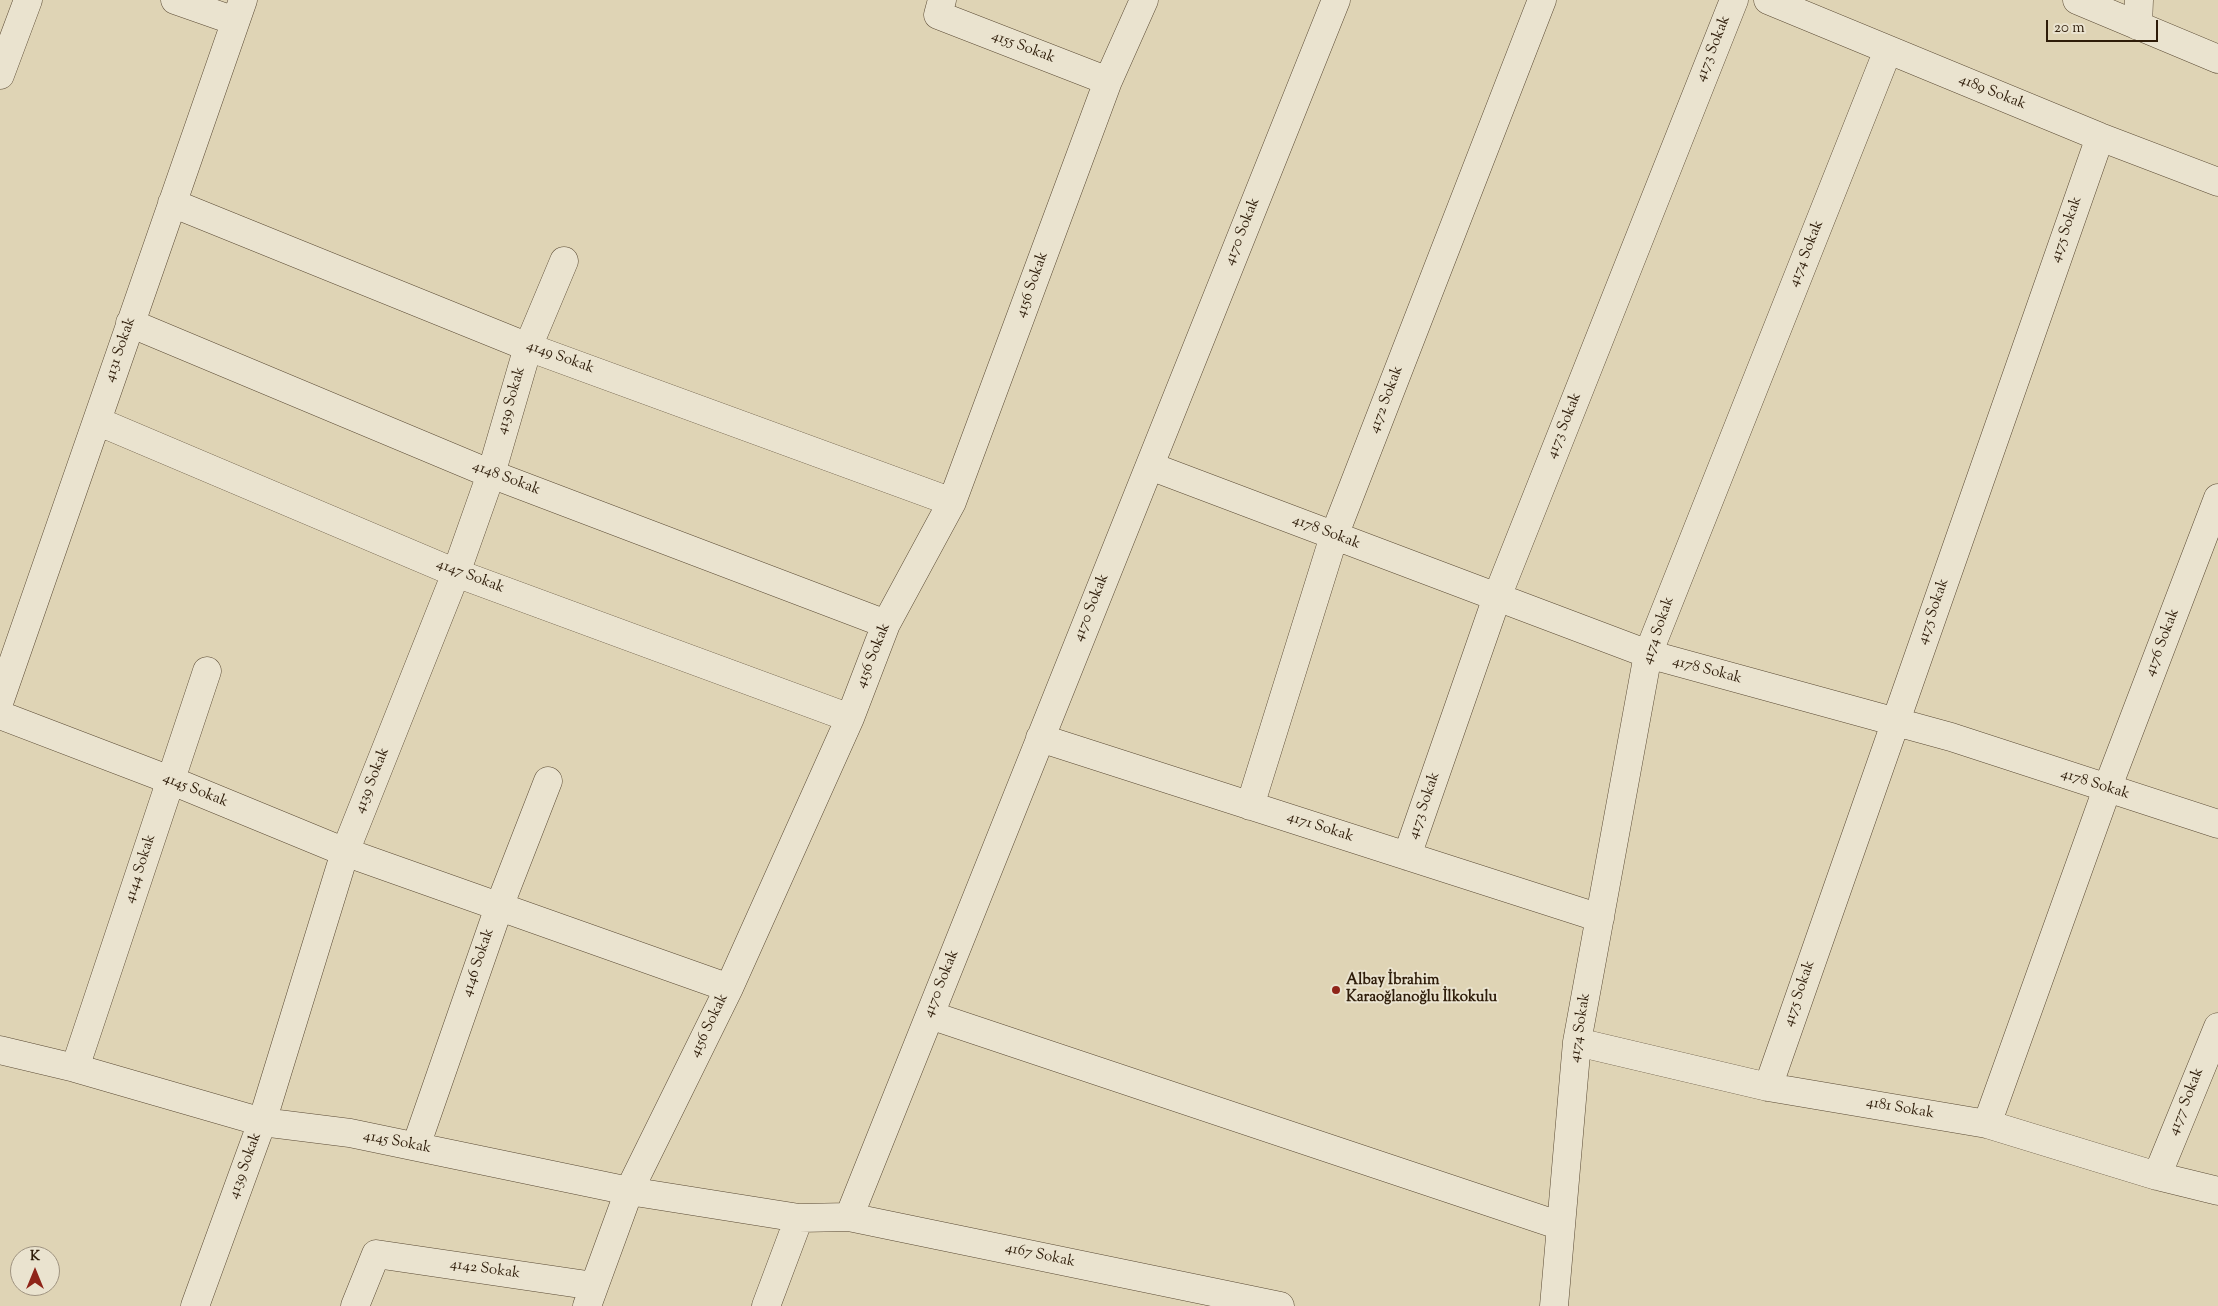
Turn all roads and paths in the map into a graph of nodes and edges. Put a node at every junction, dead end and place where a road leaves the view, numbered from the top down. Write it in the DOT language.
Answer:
graph roads {
  1 [pos="28,0"];
  2 [pos="175,0"];
  3 [pos="1144,0"];
  4 [pos="1336,0"];
  5 [pos="1542,0"];
  6 [pos="1734,0"];
  7 [pos="1768,0"];
  8 [pos="2077,0"];
  9 [pos="940,7"];
  10 [pos="239,10"];
  11 [pos="2139,13"];
  12 [pos="1888,50"];
  13 [pos="2218,59"];
  14 [pos="0,75"];
  15 [pos="1108,81"];
  16 [pos="2100,137"];
  17 [pos="2218,182"];
  18 [pos="172,203"];
  19 [pos="564,261"];
  20 [pos="130,323"];
  21 [pos="528,347"];
  22 [pos="96,421"];
  23 [pos="1150,466"];
  24 [pos="491,474"];
  25 [pos="2218,498"];
  26 [pos="952,502"];
  27 [pos="1334,536"];
  28 [pos="456,573"];
  29 [pos="1497,597"];
  30 [pos="886,624"];
  31 [pos="1648,654"];
  32 [pos="207,670"];
  33 [pos="0,700"];
  34 [pos="0,715"];
  35 [pos="850,718"];
  36 [pos="1895,722"];
  37 [pos="1040,738"];
  38 [pos="170,780"];
  39 [pos="548,781"];
  40 [pos="2107,789"];
  41 [pos="1250,806"];
  42 [pos="2218,824"];
  43 [pos="345,852"];
  44 [pos="1407,856"];
  45 [pos="499,907"];
  46 [pos="1600,918"];
  47 [pos="729,988"];
  48 [pos="930,1015"];
  49 [pos="2218,1027"];
  50 [pos="1577,1042"];
  51 [pos="0,1050"];
  52 [pos="75,1068"];
  53 [pos="1768,1087"];
  54 [pos="262,1122"];
  55 [pos="1987,1124"];
  56 [pos="416,1146"];
  57 [pos="2157,1176"];
  58 [pos="628,1191"];
  59 [pos="2218,1191"];
  60 [pos="849,1217"];
  61 [pos="799,1218"];
  62 [pos="1561,1226"];
  63 [pos="590,1296"];
  64 [pos="195,1306"];
  65 [pos="355,1306"];
  66 [pos="766,1306"];
  67 [pos="1280,1306"];
  68 [pos="1554,1306"];
  1 -- 14 [label="street"];
  2 -- 10 [label="street"];
  3 -- 15 [label="street, 4156 Sokak"];
  4 -- 23 [label="street, 4170 Sokak"];
  5 -- 27 [label="street, 4172 Sokak"];
  6 -- 29 [label="street, 4173 Sokak"];
  7 -- 12 [label="street, 4189 Sokak"];
  8 -- 11 [label="street"];
  9 -- 15 [label="street, 4155 Sokak"];
  10 -- 18 [label="street, 4131 Sokak"];
  11 -- 13 [label="street"];
  12 -- 16 [label="street, 4189 Sokak"];
  12 -- 31 [label="street, 4174 Sokak"];
  15 -- 26 [label="street, 4156 Sokak"];
  16 -- 17 [label="street, 4189 Sokak"];
  16 -- 36 [label="street, 4175 Sokak"];
  18 -- 20 [label="street, 4131 Sokak"];
  18 -- 21 [label="street, 4149 Sokak"];
  19 -- 21 [label="street, 4139 Sokak"];
  20 -- 22 [label="street, 4131 Sokak"];
  20 -- 24 [label="street, 4148 Sokak"];
  21 -- 24 [label="street, 4139 Sokak"];
  21 -- 26 [label="street, 4149 Sokak"];
  22 -- 28 [label="street, 4147 Sokak"];
  22 -- 33 [label="street, 4131 Sokak"];
  23 -- 27 [label="street, 4178 Sokak"];
  23 -- 37 [label="street, 4170 Sokak"];
  24 -- 28 [label="street, 4139 Sokak"];
  24 -- 30 [label="street, 4148 Sokak"];
  25 -- 40 [label="street, 4176 Sokak"];
  26 -- 30 [label="street, 4156 Sokak"];
  27 -- 29 [label="street, 4178 Sokak"];
  27 -- 41 [label="street, 4172 Sokak"];
  28 -- 35 [label="street, 4147 Sokak"];
  28 -- 43 [label="street, 4139 Sokak"];
  29 -- 31 [label="street, 4178 Sokak"];
  29 -- 44 [label="street, 4173 Sokak"];
  30 -- 35 [label="street, 4156 Sokak"];
  31 -- 36 [label="street, 4178 Sokak"];
  31 -- 46 [label="street, 4174 Sokak"];
  32 -- 38 [label="street, 4144 Sokak"];
  34 -- 38 [label="street, 4145 Sokak"];
  35 -- 47 [label="street, 4156 Sokak"];
  36 -- 40 [label="street, 4178 Sokak"];
  36 -- 53 [label="street, 4175 Sokak"];
  37 -- 41 [label="street, 4171 Sokak"];
  37 -- 48 [label="street, 4170 Sokak"];
  38 -- 43 [label="street, 4145 Sokak"];
  38 -- 52 [label="street, 4144 Sokak"];
  39 -- 45 [label="street, 4146 Sokak"];
  40 -- 42 [label="street, 4178 Sokak"];
  40 -- 55 [label="street, 4176 Sokak"];
  41 -- 44 [label="street, 4171 Sokak"];
  43 -- 45 [label="street, 4145 Sokak"];
  43 -- 54 [label="street, 4139 Sokak"];
  44 -- 46 [label="street, 4171 Sokak"];
  45 -- 47 [label="street, 4145 Sokak"];
  45 -- 56 [label="street, 4146 Sokak"];
  46 -- 50 [label="street, 4174 Sokak"];
  47 -- 58 [label="street, 4156 Sokak"];
  48 -- 60 [label="street, 4170 Sokak"];
  48 -- 62 [label="street"];
  49 -- 57 [label="street, 4177 Sokak"];
  50 -- 53 [label="street, 4181 Sokak"];
  50 -- 62 [label="street, 4174 Sokak"];
  51 -- 52 [label="street, 4145 Sokak"];
  52 -- 54 [label="street, 4145 Sokak"];
  53 -- 55 [label="street, 4181 Sokak"];
  54 -- 56 [label="street, 4145 Sokak"];
  54 -- 64 [label="street, 4139 Sokak"];
  55 -- 57 [label="street, 4181 Sokak"];
  56 -- 58 [label="street, 4145 Sokak"];
  57 -- 59 [label="street, 4181 Sokak"];
  58 -- 61 [label="street, 4145 Sokak"];
  58 -- 63 [label="street, 4156 Sokak"];
  60 -- 61 [label="street, 4167 Sokak"];
  60 -- 67 [label="street, 4167 Sokak"];
  61 -- 66 [label="street"];
  62 -- 68 [label="street, 4174 Sokak"];
  63 -- 65 [label="street, 4142 Sokak"];
}
